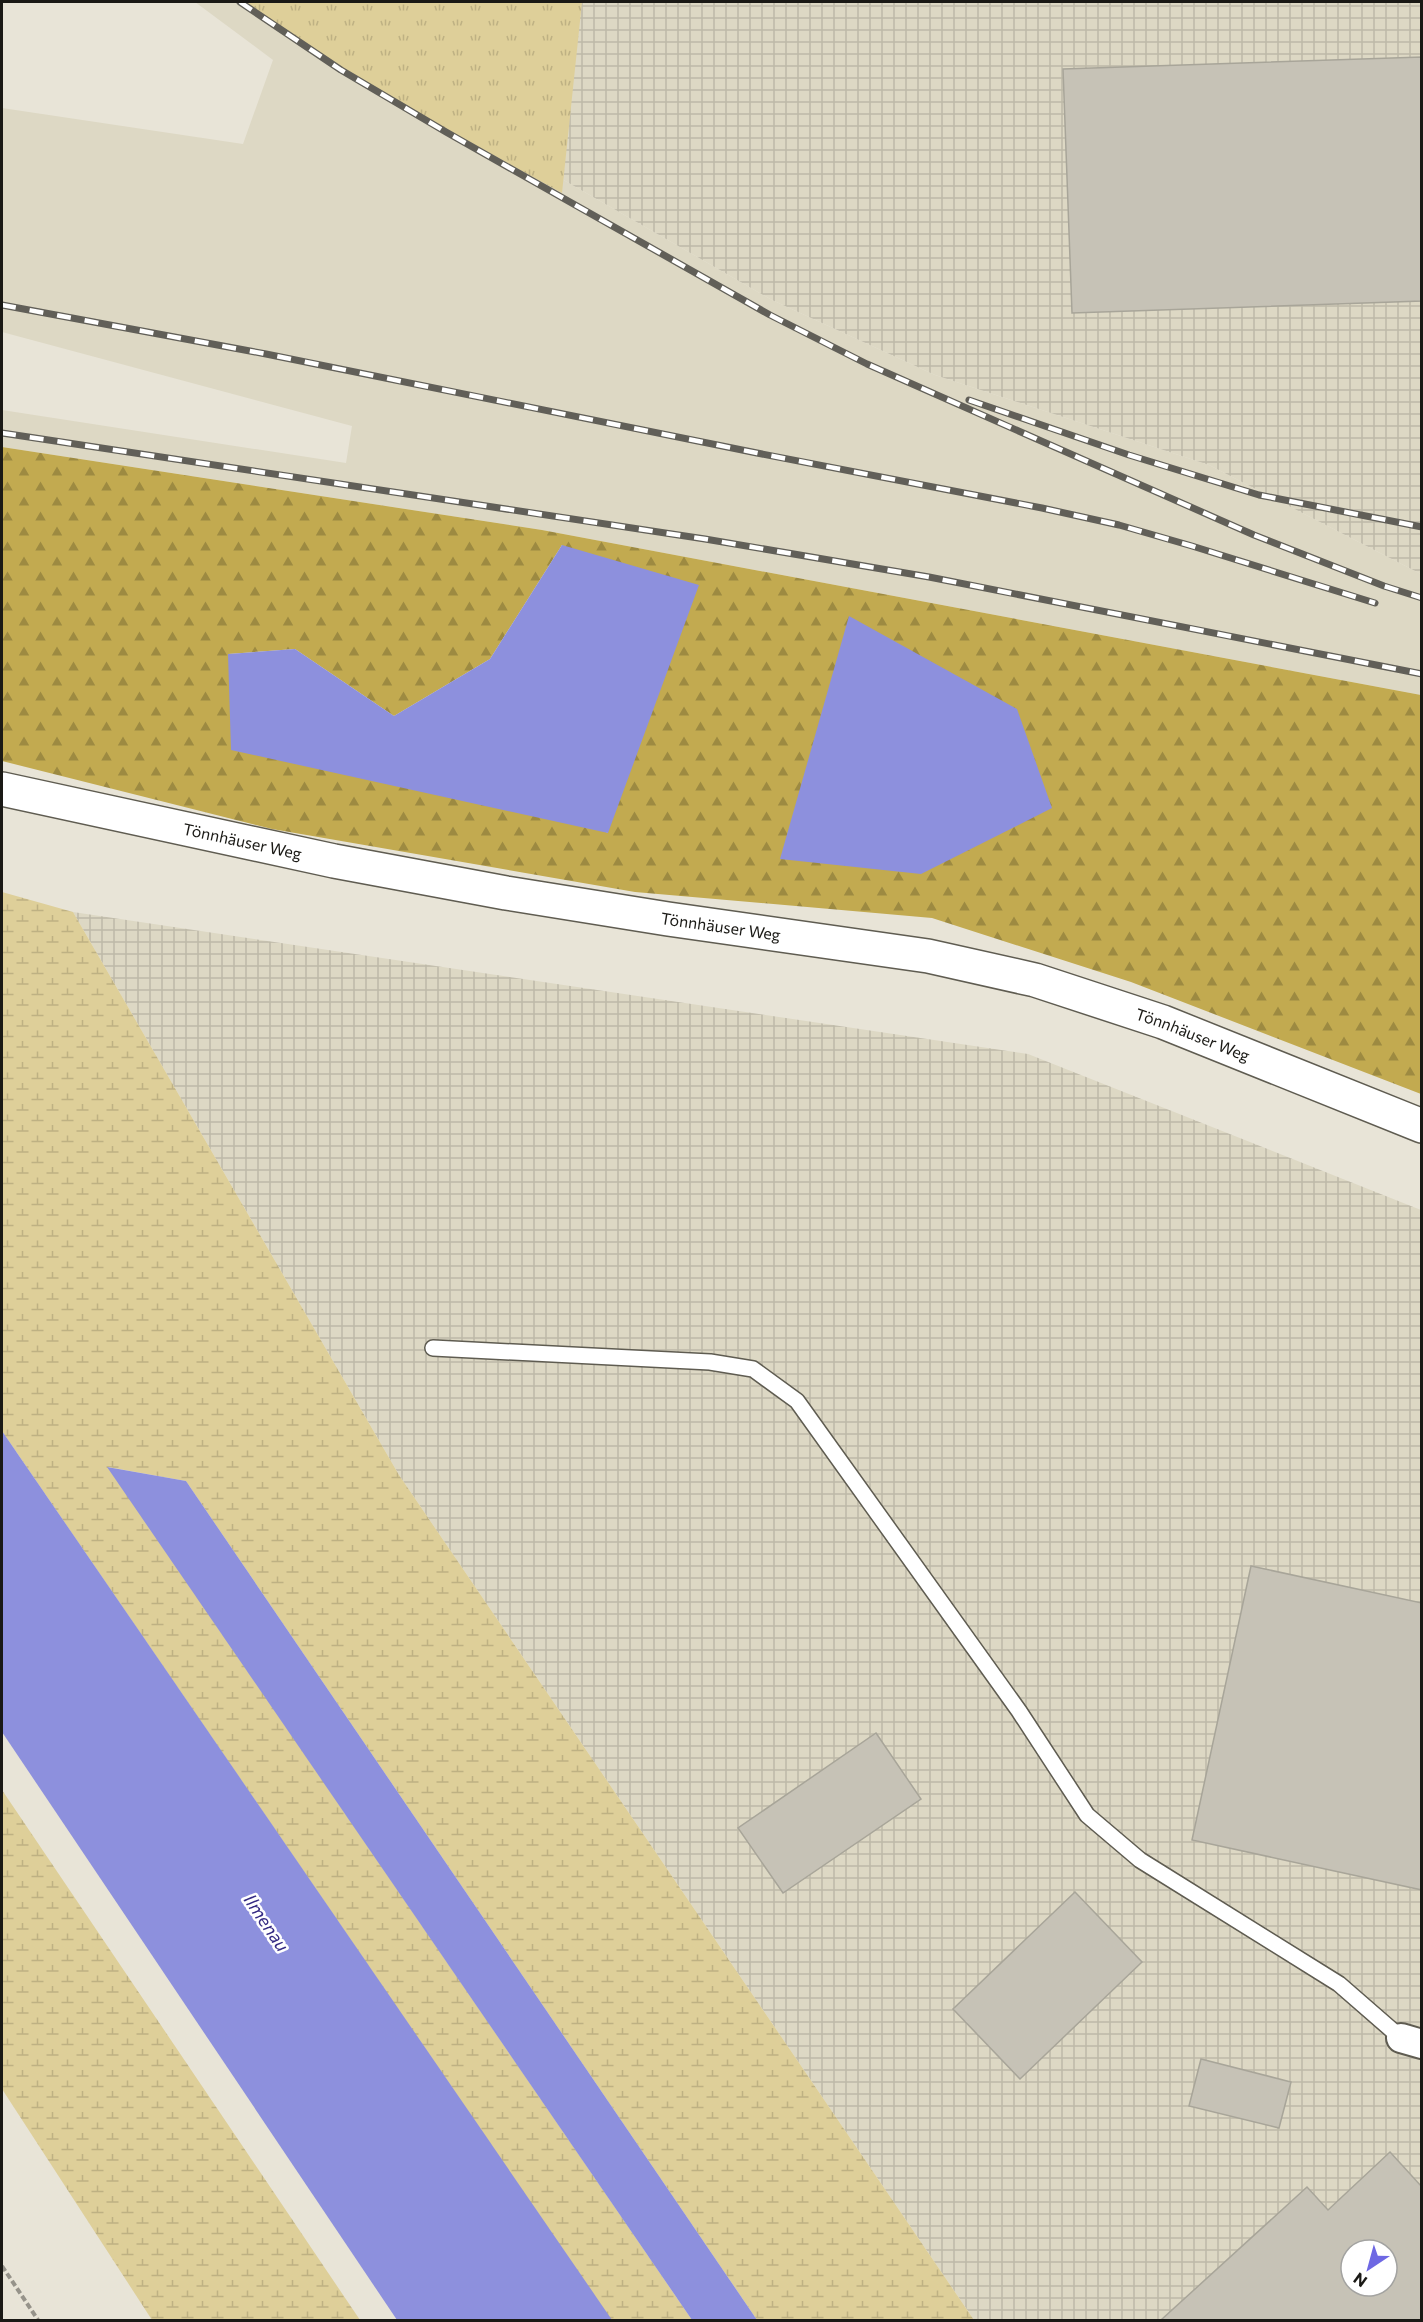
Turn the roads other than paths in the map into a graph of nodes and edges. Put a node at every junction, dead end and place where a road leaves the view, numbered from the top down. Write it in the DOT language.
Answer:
graph roads {
  1 [pos="2,789"];
  2 [pos="1422,1126"];
  3 [pos="434,1348"];
  4 [pos="1412,2041"];
  1 -- 2 [label="main road, Tönnhäuser Weg"];
  3 -- 4 [label="lane"];
}
